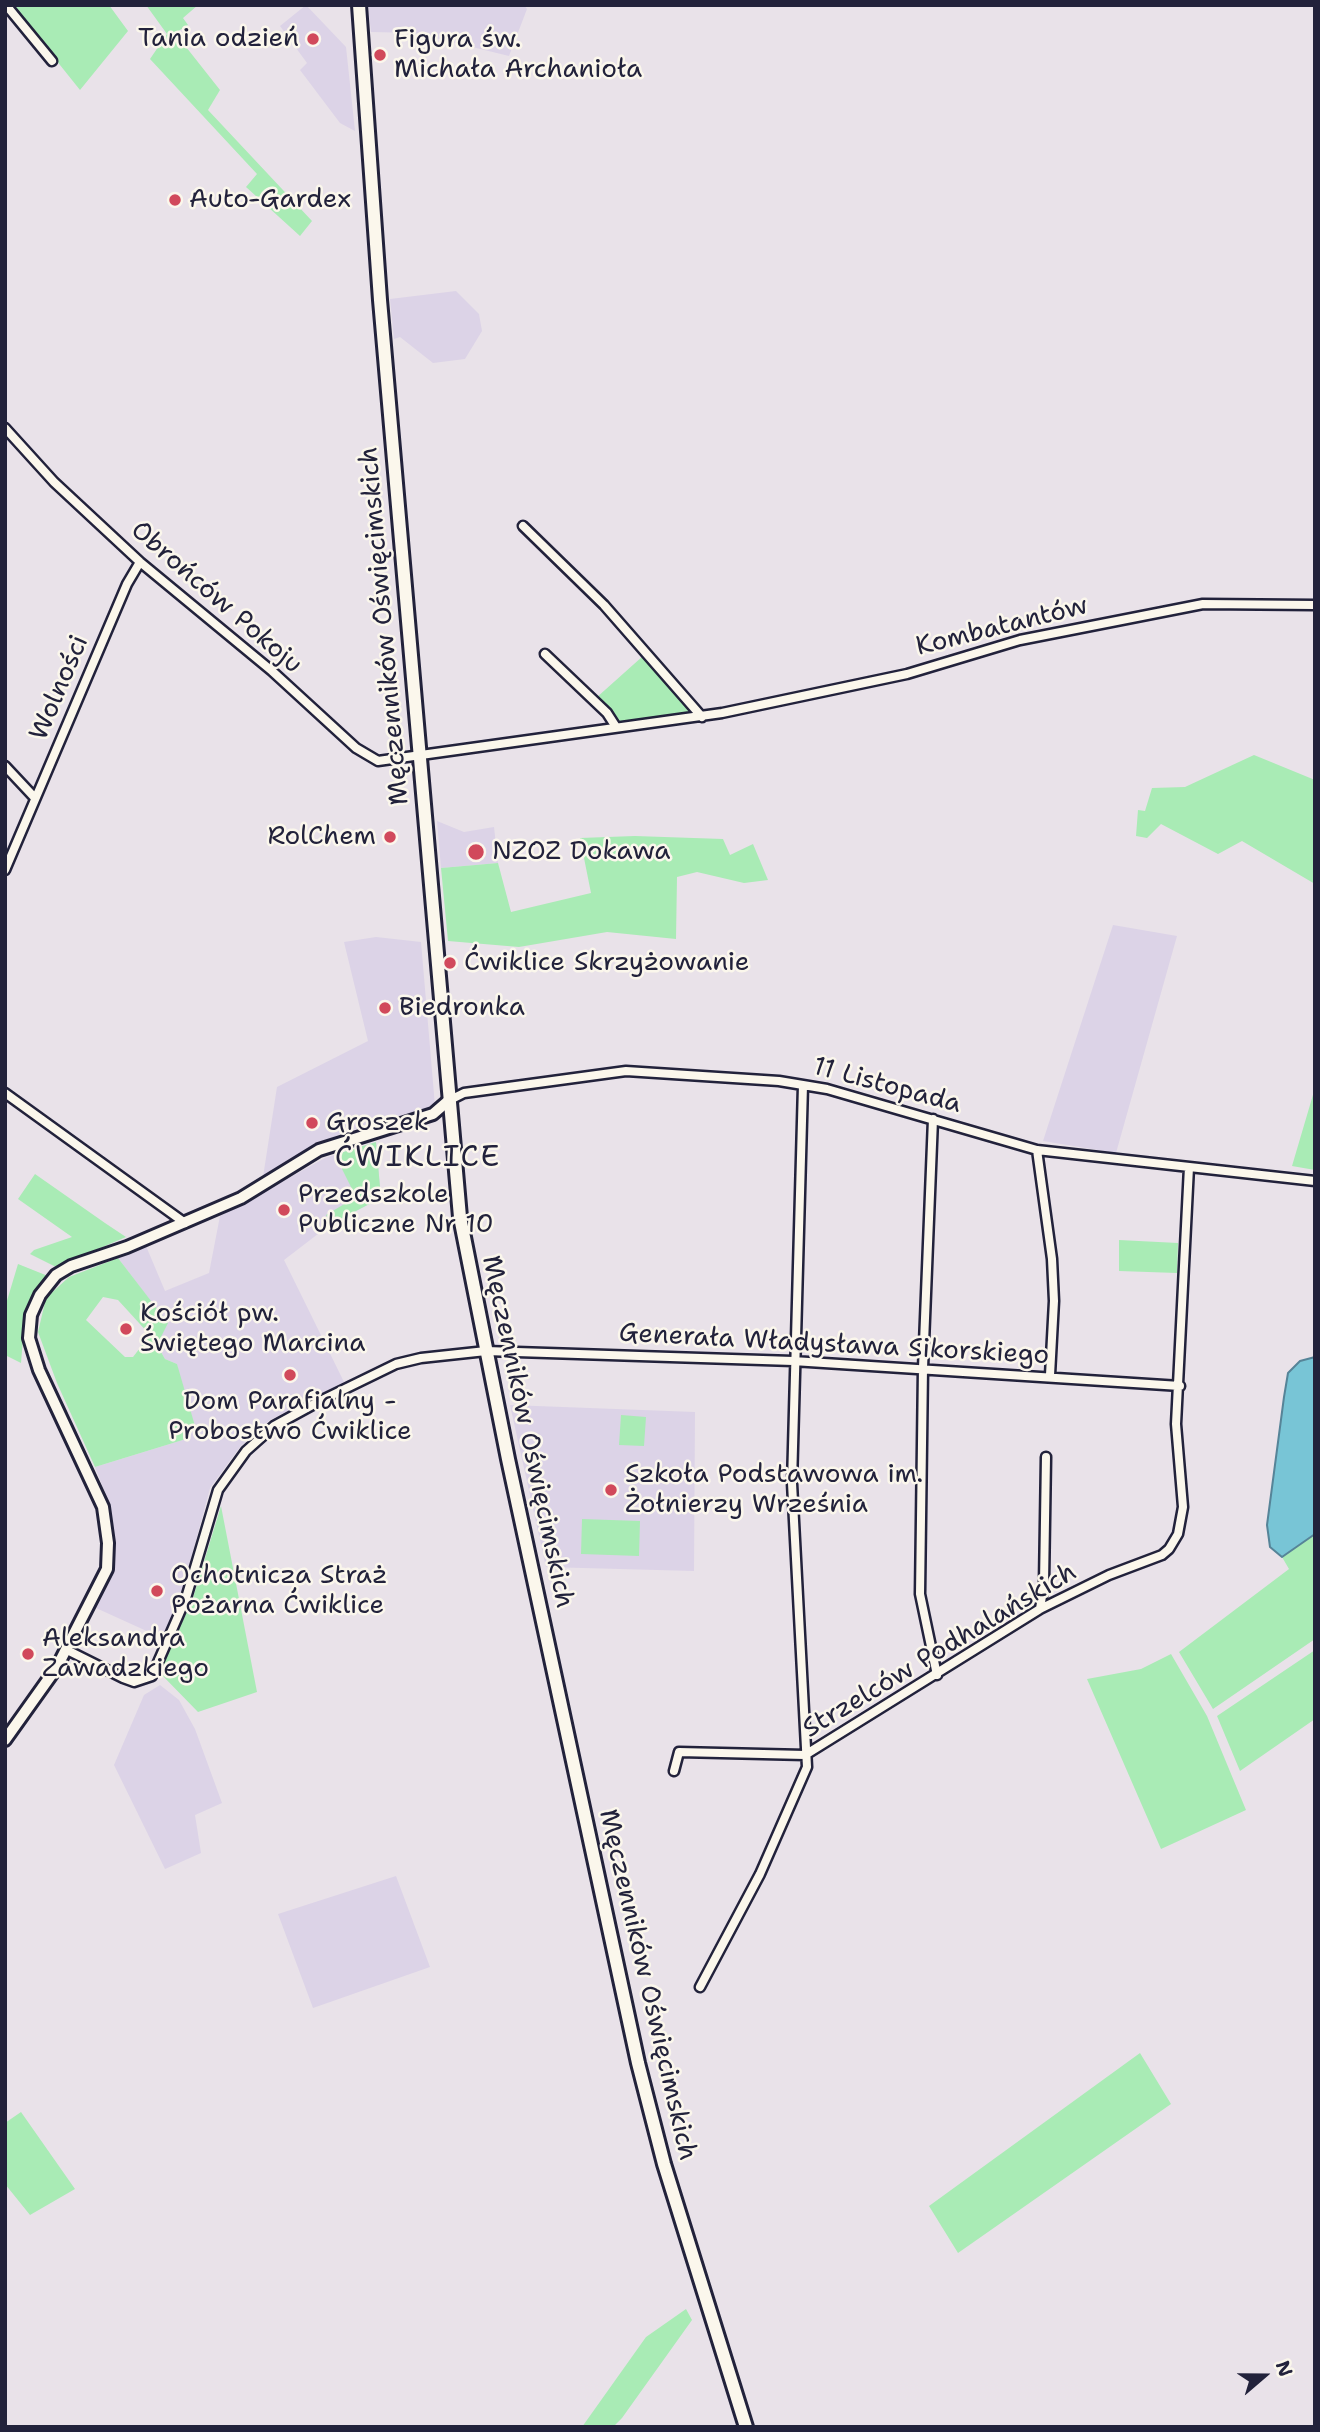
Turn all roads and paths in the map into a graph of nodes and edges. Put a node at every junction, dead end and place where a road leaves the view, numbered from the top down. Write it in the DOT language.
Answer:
graph roads {
  1 [pos="6,5"];
  2 [pos="359,5"];
  3 [pos="52,61"];
  4 [pos="5,428"];
  5 [pos="523,526"];
  6 [pos="140,562"];
  7 [pos="1315,605"];
  8 [pos="545,654"];
  9 [pos="702,717"];
  10 [pos="617,727"];
  11 [pos="419,757"];
  12 [pos="5,766"];
  13 [pos="35,797"];
  14 [pos="5,870"];
  15 [pos="803,1085"];
  16 [pos="5,1093"];
  17 [pos="448,1101"];
  18 [pos="933,1119"];
  19 [pos="1037,1150"];
  20 [pos="1189,1167"];
  21 [pos="1315,1181"];
  22 [pos="185,1223"];
  23 [pos="486,1351"];
  24 [pos="793,1361"];
  25 [pos="923,1368"];
  26 [pos="1050,1375"];
  27 [pos="1180,1386"];
  28 [pos="1046,1457"];
  29 [pos="1040,1609"];
  30 [pos="67,1650"];
  31 [pos="937,1675"];
  32 [pos="5,1740"];
  33 [pos="805,1755"];
  34 [pos="674,1771"];
  35 [pos="700,1987"];
  36 [pos="746,2427"];
  1 -- 3 [label="street"];
  2 -- 11 [label="main road, Męczenników Oświęcimskich"];
  4 -- 6 [label="street, Obrońców Pokoju"];
  5 -- 9 [label="street"];
  6 -- 11 [label="street, Obrońców Pokoju"];
  6 -- 13 [label="street, Wolności"];
  7 -- 9 [label="street, Kombatantów"];
  8 -- 10 [label="street"];
  9 -- 10 [label="street, Kombatantów"];
  10 -- 11 [label="street, Kombatantów"];
  11 -- 17 [label="main road, Męczenników Oświęcimskich"];
  12 -- 13 [label="street"];
  13 -- 14 [label="street, Wolności"];
  15 -- 17 [label="street, 11 Listopada"];
  15 -- 18 [label="street, 11 Listopada"];
  15 -- 24 [label="street"];
  16 -- 22 [label="street"];
  17 -- 22 [label="street"];
  17 -- 23 [label="main road, Męczenników Oświęcimskich"];
  18 -- 19 [label="street, 11 Listopada"];
  18 -- 25 [label="street"];
  19 -- 20 [label="street, 11 Listopada"];
  19 -- 26 [label="street"];
  20 -- 21 [label="street, 11 Listopada"];
  20 -- 27 [label="street, Strzelców Podhalańskich"];
  22 -- 30 [label="street"];
  23 -- 24 [label="street, Generała Władysława Sikorskiego"];
  23 -- 30 [label="street, Generała Władysława Sikorskiego"];
  23 -- 36 [label="main road, Męczenników Oświęcimskich"];
  24 -- 25 [label="street, Generała Władysława Sikorskiego"];
  24 -- 33 [label="street"];
  25 -- 26 [label="street, Generała Władysława Sikorskiego"];
  25 -- 31 [label="street"];
  26 -- 27 [label="street, Generała Władysława Sikorskiego"];
  27 -- 29 [label="street, Strzelców Podhalańskich"];
  28 -- 29 [label="street"];
  29 -- 31 [label="street, Strzelców Podhalańskich"];
  30 -- 32 [label="street"];
  31 -- 33 [label="street, Strzelców Podhalańskich"];
  33 -- 34 [label="street"];
  33 -- 35 [label="street, Strzelców Podhalańskich"];
}
